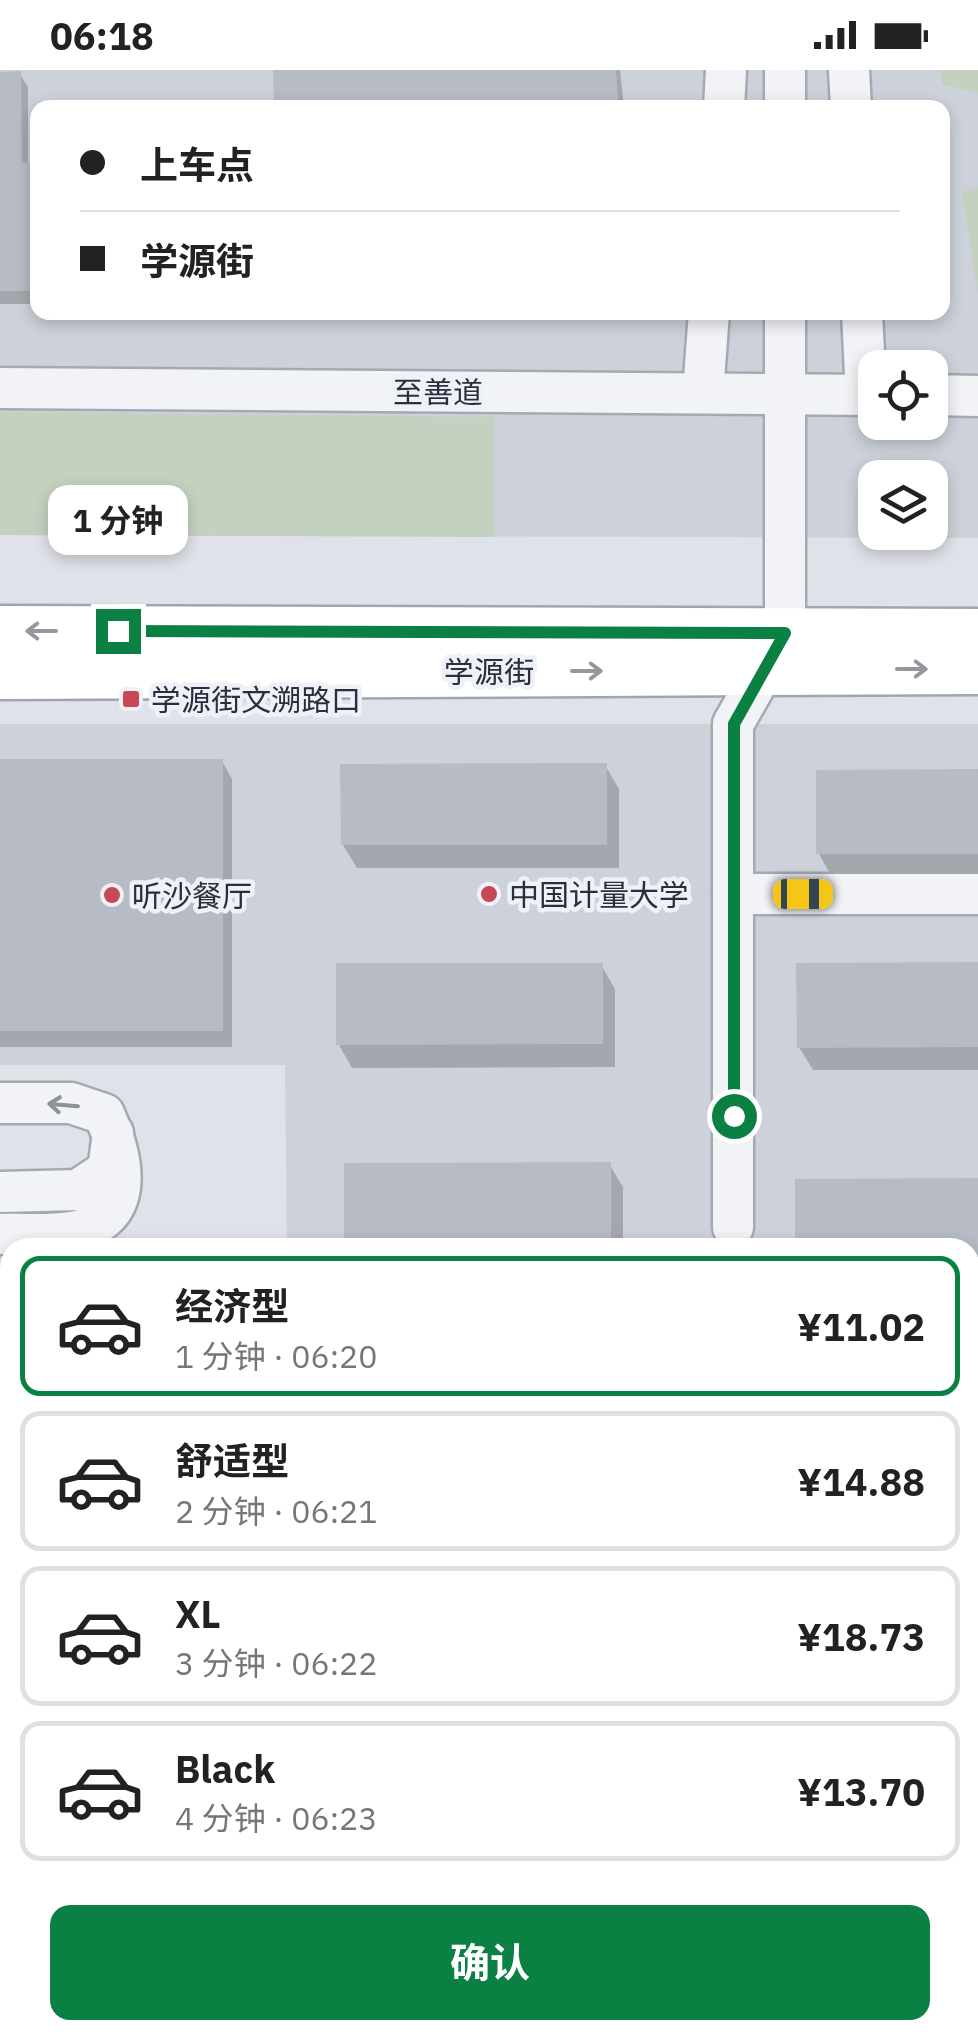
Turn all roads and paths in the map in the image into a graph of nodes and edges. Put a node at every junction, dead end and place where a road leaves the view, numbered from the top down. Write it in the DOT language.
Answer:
graph roads {
  1 [pos="726,70"];
  2 [pos="785,70"];
  3 [pos="849,70"];
  4 [pos="724,100"];
  5 [pos="785,100"];
  6 [pos="851,100"];
  7 [pos="708,320"];
  8 [pos="784,320"];
  9 [pos="863,320"];
  10 [pos="866,350"];
  11 [pos="0,388"];
  12 [pos="703,393"];
  13 [pos="784,394"];
  14 [pos="858,395"];
  15 [pos="948,396"];
  16 [pos="978,396"];
  17 [pos="0,631"];
  18 [pos="978,634"];
  19 [pos="775,651"];
  20 [pos="978,669"];
  21 [pos="0,674"];
  22 [pos="734,894"];
  23 [pos="978,894"];
  24 [pos="0,1103"];
  25 [pos="112,1133"];
  26 [pos="0,1192"];
  27 [pos="734,1228"];
  28 [pos="0,1234"];
  1 -- 4 [label="street"];
  2 -- 5 [label="street"];
  3 -- 6 [label="street"];
  7 -- 12 [label="street"];
  8 -- 13 [label="street"];
  9 -- 10 [label="street"];
  11 -- 12 [label="street, 至善道"];
  12 -- 13 [label="street, 至善道"];
  13 -- 14 [label="street, 至善道"];
  13 -- 19 [label="street"];
  15 -- 16 [label="street"];
  19 -- 17 [label="main road, 学源街, one-way"];
  18 -- 19 [label="main road, 学源街"];
  19 -- 20 [label="main road, 学源街, one-way"];
  21 -- 19 [label="main road, 学源街, one-way"];
  19 -- 22 [label="street"];
  22 -- 23 [label="street"];
  22 -- 27 [label="street"];
  25 -- 24 [label="street, one-way"];
  25 -- 26 [label="street"];
  25 -- 28 [label="street"];
}
